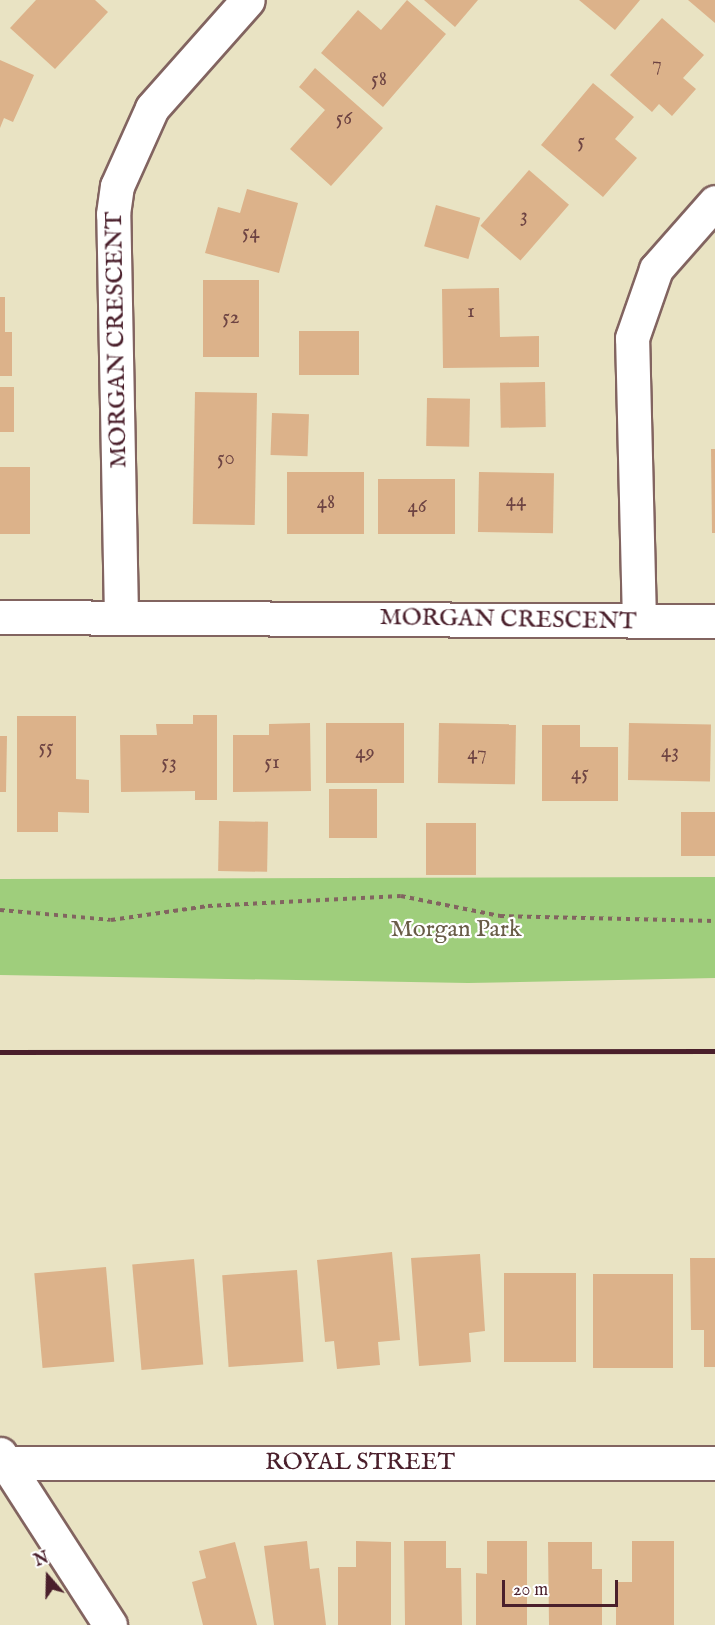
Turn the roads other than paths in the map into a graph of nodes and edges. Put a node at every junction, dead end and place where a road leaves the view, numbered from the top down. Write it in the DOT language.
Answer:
graph roads {
  1 [pos="248,0"];
  2 [pos="715,202"];
  3 [pos="121,616"];
  4 [pos="0,617"];
  5 [pos="639,621"];
  6 [pos="715,621"];
  7 [pos="3,1459"];
  8 [pos="715,1463"];
  9 [pos="110,1625"];
  1 -- 3 [label="street, MORGAN CRESCENT"];
  2 -- 5 [label="street"];
  3 -- 4 [label="street, MORGAN CRESCENT"];
  3 -- 5 [label="street, MORGAN CRESCENT"];
  5 -- 6 [label="street, MORGAN CRESCENT"];
  7 -- 8 [label="street, ROYAL STREET"];
  7 -- 9 [label="street"];
}
